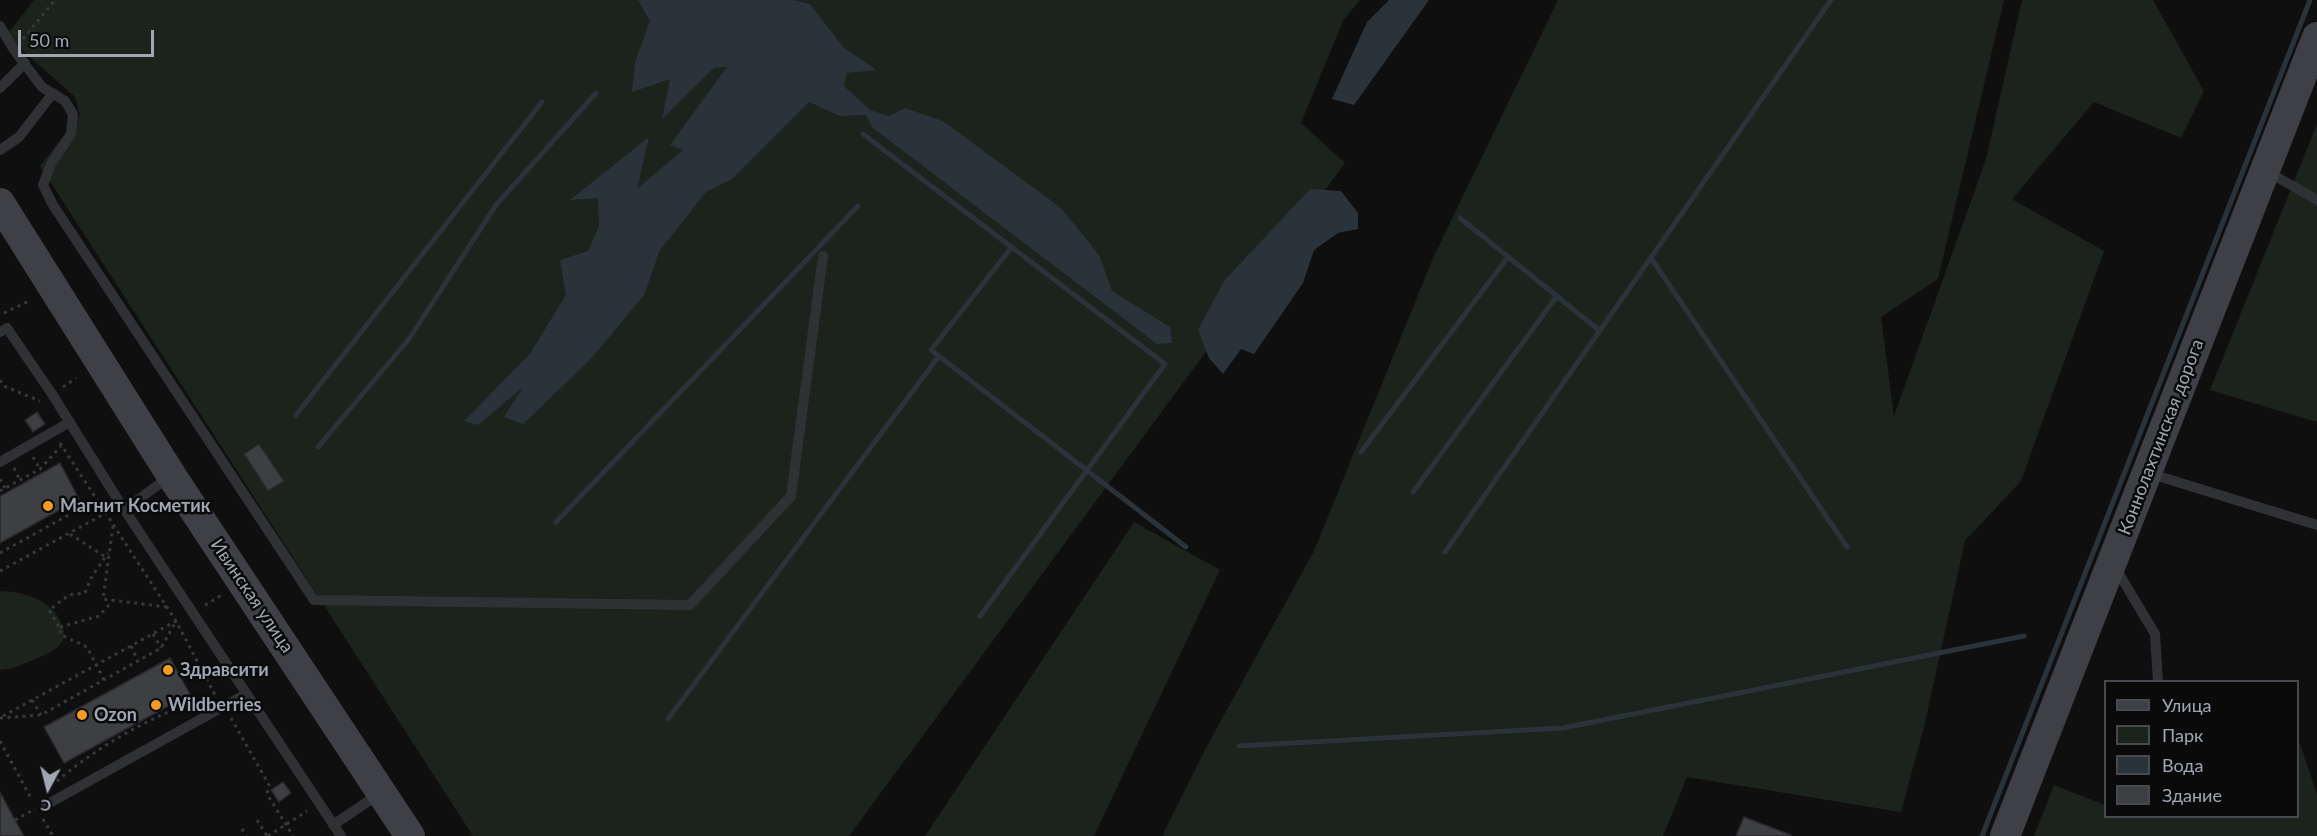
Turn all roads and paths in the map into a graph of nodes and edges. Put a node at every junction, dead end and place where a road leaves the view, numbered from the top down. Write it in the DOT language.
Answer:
graph roads {
  1 [pos="55,0"];
  2 [pos="0,26"];
  3 [pos="2317,37"];
  4 [pos="14,50"];
  5 [pos="25,63"];
  6 [pos="0,88"];
  7 [pos="53,93"];
  8 [pos="0,150"];
  9 [pos="2265,170"];
  10 [pos="2317,200"];
  11 [pos="0,203"];
  12 [pos="823,256"];
  13 [pos="29,301"];
  14 [pos="0,314"];
  15 [pos="0,332"];
  16 [pos="70,422"];
  17 [pos="55,431"];
  18 [pos="62,446"];
  19 [pos="0,462"];
  20 [pos="2147,472"];
  21 [pos="0,478"];
  22 [pos="173,478"];
  23 [pos="5,488"];
  24 [pos="0,491"];
  25 [pos="102,506"];
  26 [pos="106,513"];
  27 [pos="127,514"];
  28 [pos="114,524"];
  29 [pos="2317,525"];
  30 [pos="69,534"];
  31 [pos="0,554"];
  32 [pos="107,558"];
  33 [pos="2112,562"];
  34 [pos="0,571"];
  35 [pos="113,600"];
  36 [pos="167,607"];
  37 [pos="176,621"];
  38 [pos="59,627"];
  39 [pos="153,634"];
  40 [pos="130,646"];
  41 [pos="161,648"];
  42 [pos="138,661"];
  43 [pos="96,665"];
  44 [pos="104,680"];
  45 [pos="2158,680"];
  46 [pos="246,694"];
  47 [pos="216,696"];
  48 [pos="32,700"];
  49 [pos="224,706"];
  50 [pos="41,715"];
  51 [pos="2,717"];
  52 [pos="0,741"];
  53 [pos="83,759"];
  54 [pos="382,792"];
  55 [pos="33,801"];
  56 [pos="318,803"];
  57 [pos="41,806"];
  58 [pos="15,819"];
  59 [pos="257,820"];
  60 [pos="286,825"];
  61 [pos="333,825"];
  62 [pos="242,829"];
  63 [pos="246,836"];
  64 [pos="267,836"];
  65 [pos="293,836"];
  66 [pos="341,836"];
  67 [pos="410,836"];
  68 [pos="2005,836"];
  1 -- 4 [label="path"];
  2 -- 4 [label="lane"];
  3 -- 9 [label="main road, Коннолахтинская дорога"];
  4 -- 5 [label="lane"];
  5 -- 6 [label="lane"];
  5 -- 7 [label="lane"];
  7 -- 8 [label="lane"];
  7 -- 12 [label="lane"];
  9 -- 10 [label="lane"];
  9 -- 20 [label="main road, Коннолахтинская дорога"];
  11 -- 22 [label="main road, Ивинская улица"];
  13 -- 14 [label="path"];
  15 -- 16 [label="lane"];
  16 -- 17 [label="lane"];
  16 -- 27 [label="lane"];
  17 -- 18 [label="path"];
  17 -- 19 [label="lane"];
  18 -- 23 [label="path"];
  18 -- 25 [label="path"];
  20 -- 29 [label="lane"];
  20 -- 33 [label="main road, Коннолахтинская дорога"];
  21 -- 23 [label="path"];
  22 -- 27 [label="lane"];
  22 -- 54 [label="main road, Ивинская улица"];
  23 -- 24 [label="path"];
  25 -- 26 [label="path"];
  25 -- 31 [label="path"];
  26 -- 28 [label="path"];
  26 -- 30 [label="path"];
  27 -- 28 [label="path"];
  27 -- 46 [label="lane"];
  28 -- 32 [label="path"];
  28 -- 36 [label="path"];
  30 -- 32 [label="path"];
  30 -- 34 [label="path"];
  32 -- 35 [label="path"];
  32 -- 38 [label="path"];
  33 -- 45 [label="lane"];
  33 -- 68 [label="main road, Коннолахтинская дорога"];
  35 -- 36 [label="path"];
  35 -- 38 [label="path"];
  36 -- 37 [label="path"];
  37 -- 39 [label="path"];
  37 -- 41 [label="path"];
  37 -- 47 [label="path"];
  38 -- 43 [label="path"];
  39 -- 40 [label="path"];
  39 -- 41 [label="path"];
  40 -- 42 [label="path"];
  40 -- 43 [label="path"];
  41 -- 42 [label="path"];
  42 -- 44 [label="path"];
  43 -- 44 [label="path"];
  43 -- 48 [label="path"];
  44 -- 50 [label="path"];
  46 -- 49 [label="lane"];
  46 -- 56 [label="lane"];
  47 -- 49 [label="path"];
  47 -- 53 [label="path"];
  48 -- 50 [label="path"];
  48 -- 51 [label="path"];
  49 -- 57 [label="lane"];
  49 -- 60 [label="path"];
  50 -- 51 [label="path"];
  52 -- 55 [label="path"];
  54 -- 61 [label="lane"];
  54 -- 67 [label="main road, Ивинская улица"];
  56 -- 60 [label="path"];
  56 -- 61 [label="lane"];
  57 -- 58 [label="path"];
  59 -- 64 [label="path"];
  60 -- 64 [label="path"];
  60 -- 65 [label="path"];
  61 -- 66 [label="lane"];
  62 -- 63 [label="path"];
}
